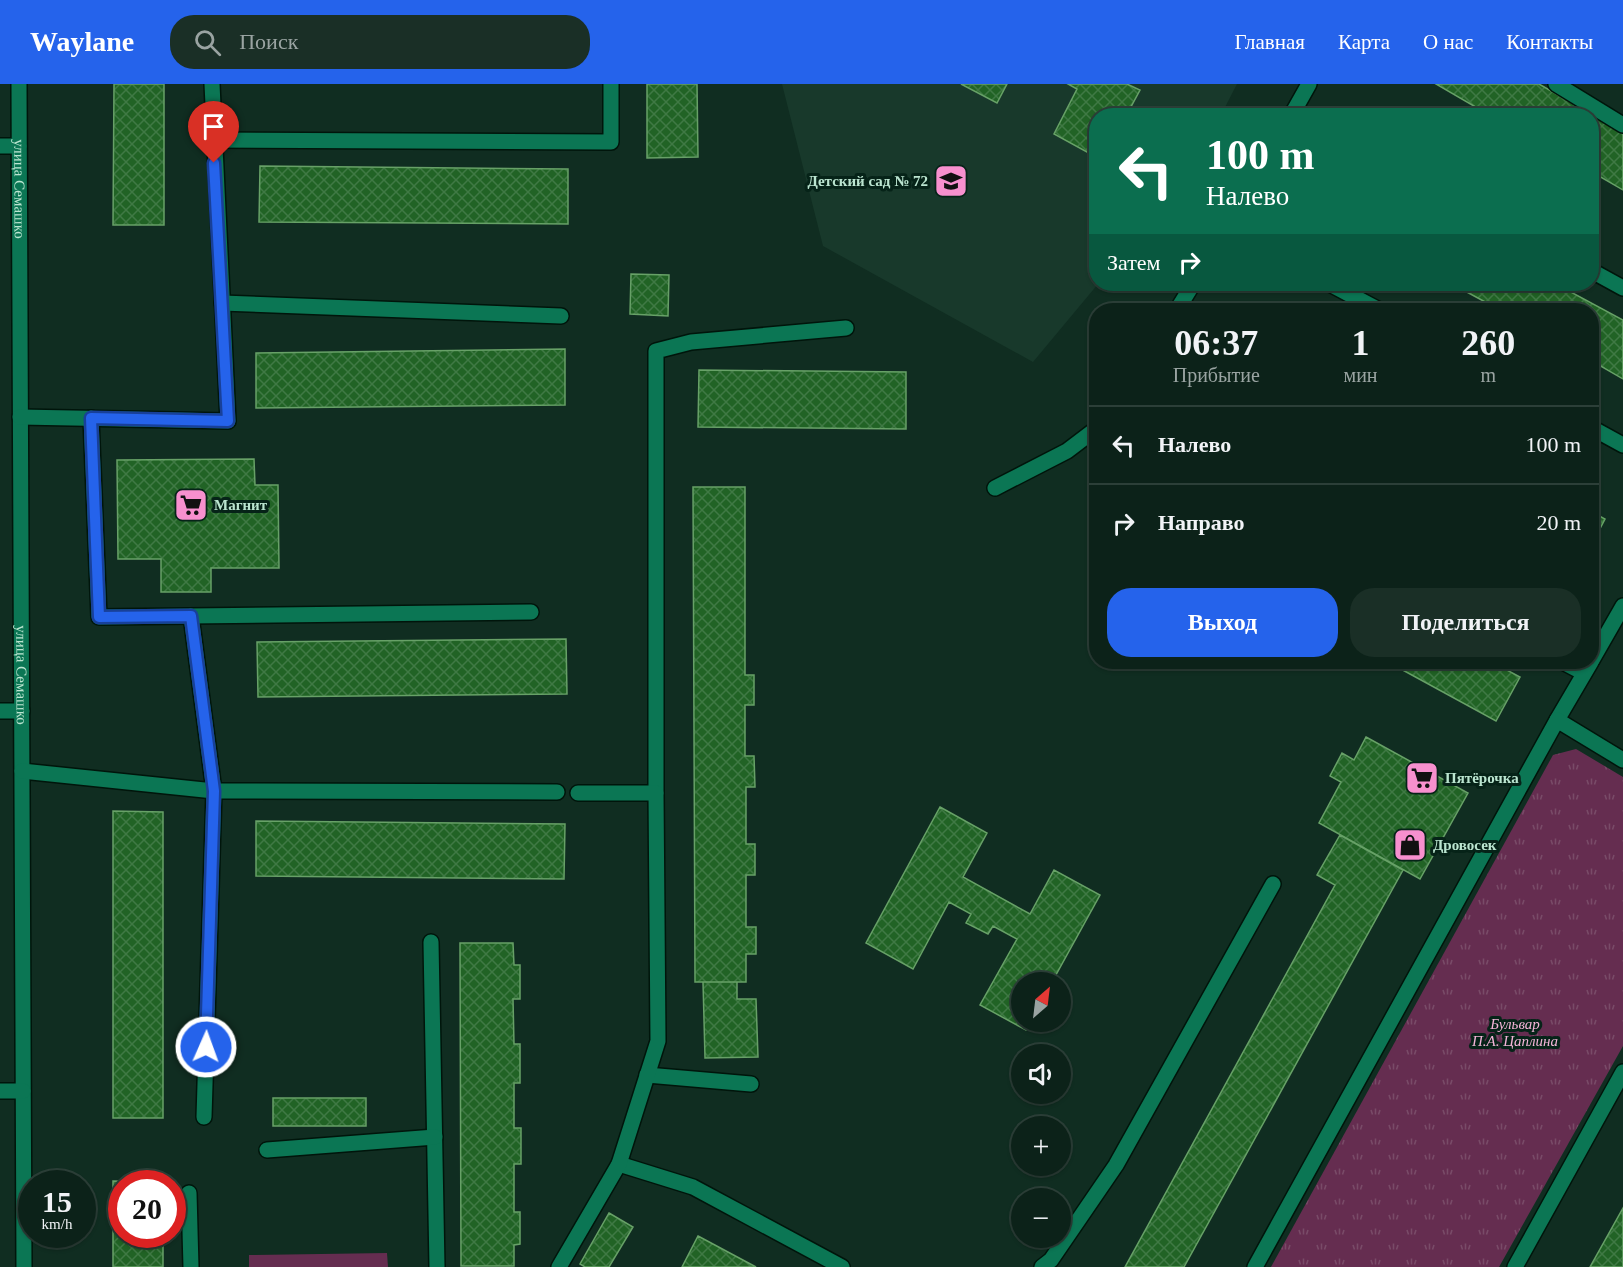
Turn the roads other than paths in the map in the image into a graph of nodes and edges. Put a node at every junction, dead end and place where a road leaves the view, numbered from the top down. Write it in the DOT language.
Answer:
graph roads {
  1 [pos="19,84"];
  2 [pos="212,84"];
  3 [pos="611,84"];
  4 [pos="1309,84"];
  5 [pos="1556,84"];
  6 [pos="1299,108"];
  7 [pos="1595,108"];
  8 [pos="1599,110"];
  9 [pos="1623,125"];
  10 [pos="213,140"];
  11 [pos="0,146"];
  12 [pos="19,146"];
  13 [pos="1599,276"];
  14 [pos="1623,288"];
  15 [pos="1343,291"];
  16 [pos="222,303"];
  17 [pos="1366,303"];
  18 [pos="561,316"];
  19 [pos="846,328"];
  20 [pos="20,417"];
  21 [pos="91,418"];
  22 [pos="1599,432"];
  23 [pos="1089,434"];
  24 [pos="1623,445"];
  25 [pos="995,488"];
  26 [pos="1623,606"];
  27 [pos="531,612"];
  28 [pos="191,616"];
  29 [pos="1599,648"];
  30 [pos="1587,669"];
  31 [pos="0,711"];
  32 [pos="22,711"];
  33 [pos="1557,720"];
  34 [pos="1623,760"];
  35 [pos="22,771"];
  36 [pos="214,791"];
  37 [pos="556,792"];
  38 [pos="578,793"];
  39 [pos="656,793"];
  40 [pos="1273,884"];
  41 [pos="431,942"];
  42 [pos="1623,1072"];
  43 [pos="647,1075"];
  44 [pos="751,1084"];
  45 [pos="23,1090"];
  46 [pos="0,1091"];
  47 [pos="204,1117"];
  48 [pos="435,1137"];
  49 [pos="267,1150"];
  50 [pos="619,1164"];
  51 [pos="189,1193"];
  52 [pos="24,1267"];
  53 [pos="191,1267"];
  54 [pos="437,1267"];
  55 [pos="559,1267"];
  56 [pos="842,1267"];
  57 [pos="1042,1267"];
  58 [pos="1255,1267"];
  59 [pos="1515,1267"];
  1 -- 12 [label="street, улица Семашко"];
  2 -- 10 [label="street"];
  3 -- 10 [label="street"];
  4 -- 6 [label="street"];
  5 -- 7 [label="street"];
  8 -- 9 [label="street"];
  10 -- 16 [label="street"];
  11 -- 12 [label="street"];
  12 -- 20 [label="street, улица Семашко"];
  13 -- 14 [label="street"];
  15 -- 17 [label="street"];
  16 -- 18 [label="street"];
  16 -- 21 [label="street"];
  19 -- 39 [label="street"];
  20 -- 21 [label="street"];
  20 -- 32 [label="street, улица Семашко"];
  21 -- 28 [label="street"];
  22 -- 24 [label="street"];
  23 -- 25 [label="street"];
  26 -- 29 [label="street"];
  27 -- 28 [label="street"];
  28 -- 36 [label="street"];
  30 -- 33 [label="street"];
  31 -- 32 [label="street"];
  32 -- 35 [label="street, улица Семашко"];
  33 -- 34 [label="street"];
  33 -- 58 [label="street"];
  35 -- 36 [label="street"];
  35 -- 45 [label="street, улица Семашко"];
  36 -- 37 [label="street"];
  36 -- 47 [label="street"];
  38 -- 39 [label="street"];
  39 -- 43 [label="street"];
  40 -- 57 [label="street"];
  41 -- 48 [label="street"];
  42 -- 59 [label="street"];
  43 -- 44 [label="street"];
  43 -- 50 [label="street"];
  45 -- 46 [label="street"];
  45 -- 52 [label="street, улица Семашко"];
  48 -- 49 [label="street"];
  48 -- 54 [label="street"];
  50 -- 55 [label="street"];
  50 -- 56 [label="street"];
  51 -- 53 [label="street"];
}
